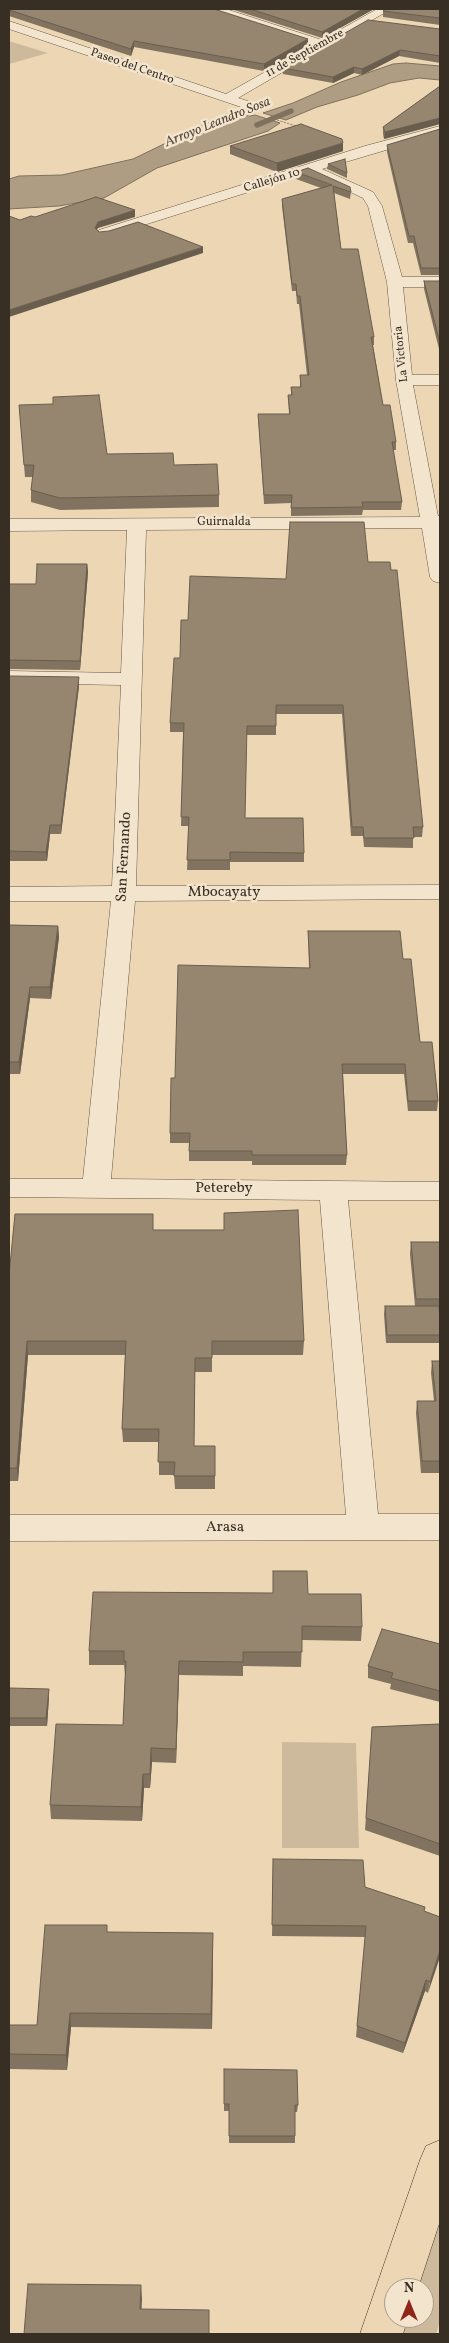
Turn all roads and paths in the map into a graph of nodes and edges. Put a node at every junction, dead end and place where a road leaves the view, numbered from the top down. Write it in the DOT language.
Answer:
graph roads {
  1 [pos="215,9"];
  2 [pos="385,9"];
  3 [pos="365,20"];
  4 [pos="384,23"];
  5 [pos="9,25"];
  6 [pos="323,44"];
  7 [pos="226,99"];
  8 [pos="256,108"];
  9 [pos="440,130"];
  10 [pos="311,169"];
  11 [pos="104,233"];
  12 [pos="395,282"];
  13 [pos="440,282"];
  14 [pos="404,380"];
  15 [pos="440,380"];
  16 [pos="435,522"];
  17 [pos="137,524"];
  18 [pos="9,525"];
  19 [pos="440,577"];
  20 [pos="9,677"];
  21 [pos="133,679"];
  22 [pos="440,892"];
  23 [pos="9,894"];
  24 [pos="124,894"];
  25 [pos="9,1188"];
  26 [pos="96,1189"];
  27 [pos="334,1190"];
  28 [pos="440,1191"];
  29 [pos="363,1527"];
  30 [pos="440,1527"];
  31 [pos="9,1528"];
  32 [pos="440,2160"];
  33 [pos="400,2278"];
  1 -- 6 [label="street"];
  2 -- 3 [label="street, 11 de Septiembre"];
  3 -- 4 [label="street"];
  3 -- 6 [label="street, 11 de Septiembre"];
  5 -- 7 [label="street, Paseo del Centro"];
  6 -- 7 [label="street, 11 de Septiembre"];
  7 -- 8 [label="street, Paseo del Centro"];
  9 -- 10 [label="street, Callejón 10"];
  10 -- 11 [label="street, Callejón 10"];
  10 -- 12 [label="street, La Victoria"];
  12 -- 13 [label="street"];
  12 -- 14 [label="street, La Victoria"];
  14 -- 15 [label="street"];
  14 -- 16 [label="street, La Victoria"];
  16 -- 17 [label="street, Guirnalda"];
  16 -- 19 [label="street, La Victoria"];
  17 -- 18 [label="street, Guirnalda"];
  17 -- 21 [label="street, San Fernando"];
  20 -- 21 [label="street"];
  21 -- 24 [label="street, San Fernando"];
  22 -- 24 [label="street, Mbocayaty"];
  23 -- 24 [label="street, Mbocayaty"];
  24 -- 26 [label="street, San Fernando"];
  25 -- 26 [label="street, Petereby"];
  26 -- 27 [label="street, Petereby"];
  27 -- 28 [label="street, Petereby"];
  27 -- 29 [label="street"];
  29 -- 30 [label="street, Arasa"];
  29 -- 31 [label="street, Arasa"];
  32 -- 33 [label="main road"];
}
